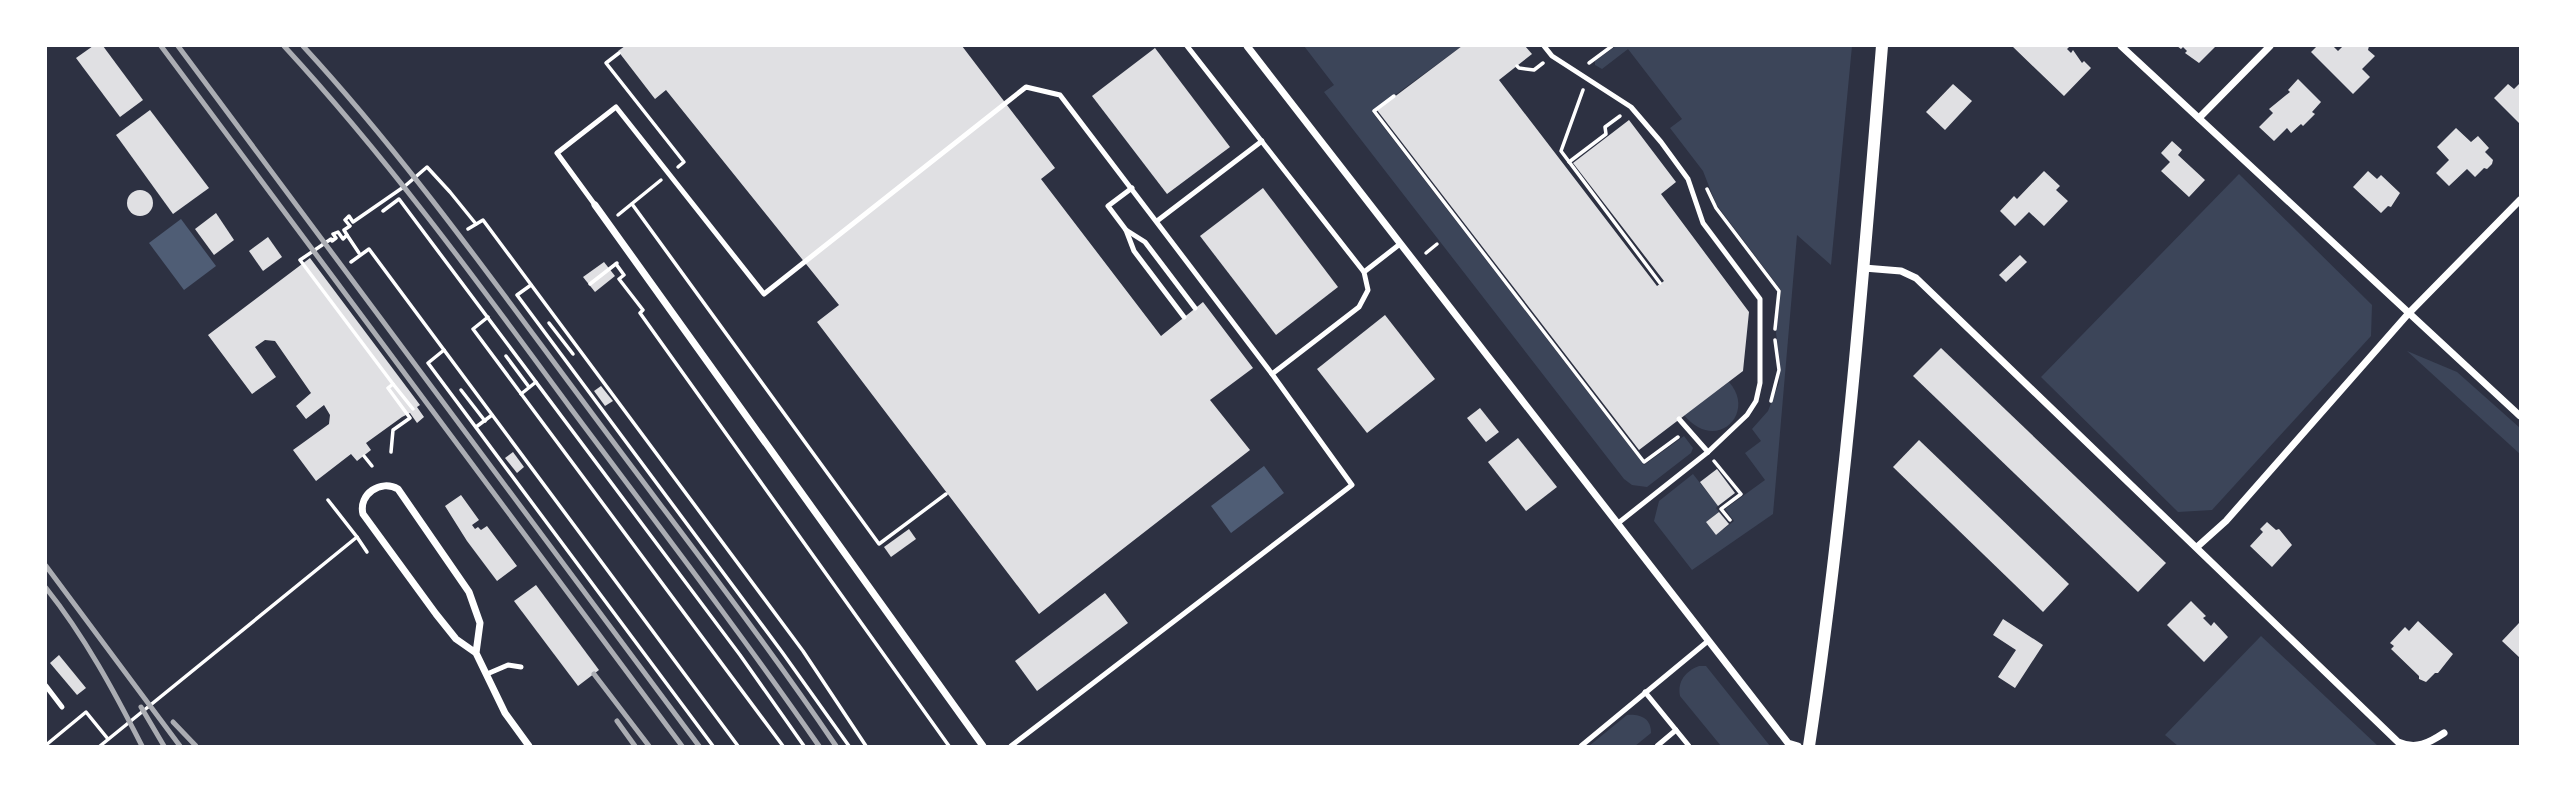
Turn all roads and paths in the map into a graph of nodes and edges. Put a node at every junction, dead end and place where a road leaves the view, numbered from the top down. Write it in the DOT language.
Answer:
graph roads {
  1 [pos="1187,46"];
  2 [pos="1247,46"];
  3 [pos="1544,46"];
  4 [pos="1610,46"];
  5 [pos="1882,46"];
  6 [pos="2121,46"];
  7 [pos="2270,46"];
  8 [pos="1587,79"];
  9 [pos="1394,96"];
  10 [pos="1631,107"];
  11 [pos="2199,118"];
  12 [pos="1262,141"];
  13 [pos="1569,162"];
  14 [pos="1132,188"];
  15 [pos="387,197"];
  16 [pos="2521,200"];
  17 [pos="392,204"];
  18 [pos="632,204"];
  19 [pos="595,205"];
  20 [pos="383,211"];
  21 [pos="1157,221"];
  22 [pos="476,225"];
  23 [pos="468,229"];
  24 [pos="1126,230"];
  25 [pos="347,235"];
  26 [pos="1400,244"];
  27 [pos="359,253"];
  28 [pos="351,262"];
  29 [pos="616,264"];
  30 [pos="1864,268"];
  31 [pos="609,269"];
  32 [pos="1364,272"];
  33 [pos="1660,283"];
  34 [pos="590,284"];
  35 [pos="531,285"];
  36 [pos="1195,308"];
  37 [pos="2408,314"];
  38 [pos="488,317"];
  39 [pos="1184,317"];
  40 [pos="549,323"];
  41 [pos="579,349"];
  42 [pos="444,350"];
  43 [pos="573,354"];
  44 [pos="506,356"];
  45 [pos="565,360"];
  46 [pos="1272,374"];
  47 [pos="536,382"];
  48 [pos="393,384"];
  49 [pos="529,387"];
  50 [pos="461,390"];
  51 [pos="521,394"];
  52 [pos="413,409"];
  53 [pos="492,415"];
  54 [pos="2521,416"];
  55 [pos="1679,419"];
  56 [pos="485,421"];
  57 [pos="476,428"];
  58 [pos="1688,429"];
  59 [pos="391,452"];
  60 [pos="1708,452"];
  61 [pos="364,456"];
  62 [pos="372,466"];
  63 [pos="946,494"];
  64 [pos="328,500"];
  65 [pos="1730,520"];
  66 [pos="1616,524"];
  67 [pos="357,537"];
  68 [pos="2197,547"];
  69 [pos="367,552"];
  70 [pos="1708,641"];
  71 [pos="476,653"];
  72 [pos="521,667"];
  73 [pos="486,674"];
  74 [pos="46,686"];
  75 [pos="1646,692"];
  76 [pos="62,707"];
  77 [pos="1676,730"];
  78 [pos="2444,733"];
  79 [pos="108,740"];
  80 [pos="46,745"];
  81 [pos="1687,746"];
  82 [pos="100,747"];
  83 [pos="530,747"];
  84 [pos="713,747"];
  85 [pos="738,747"];
  86 [pos="783,747"];
  87 [pos="804,747"];
  88 [pos="849,747"];
  89 [pos="866,747"];
  90 [pos="949,747"];
  91 [pos="983,747"];
  92 [pos="1011,747"];
  93 [pos="1581,747"];
  94 [pos="1657,747"];
  95 [pos="1798,747"];
  96 [pos="1809,747"];
  1 -- 12 [label="lane"];
  2 -- 26 [label="street"];
  3 -- 8 [label="lane"];
  4 -- 8 [label="path"];
  5 -- 30 [label="street"];
  6 -- 11 [label="street"];
  7 -- 11 [label="street"];
  8 -- 10 [label="lane"];
  8 -- 13 [label="path"];
  9 -- 58 [label="path"];
  10 -- 13 [label="path"];
  10 -- 60 [label="lane"];
  11 -- 37 [label="street"];
  12 -- 21 [label="lane"];
  12 -- 32 [label="lane"];
  13 -- 33 [label="path"];
  14 -- 19 [label="lane"];
  14 -- 21 [label="lane"];
  14 -- 24 [label="lane"];
  15 -- 17 [label="path"];
  15 -- 22 [label="path"];
  15 -- 25 [label="path"];
  16 -- 37 [label="street"];
  17 -- 20 [label="path"];
  17 -- 38 [label="path"];
  18 -- 63 [label="path"];
  19 -- 91 [label="street"];
  21 -- 46 [label="lane"];
  22 -- 23 [label="path"];
  22 -- 35 [label="path"];
  24 -- 36 [label="lane"];
  24 -- 39 [label="lane"];
  25 -- 27 [label="path"];
  25 -- 48 [label="path"];
  26 -- 32 [label="lane"];
  26 -- 66 [label="street"];
  28 -- 42 [label="path"];
  29 -- 90 [label="path"];
  30 -- 68 [label="street"];
  30 -- 96 [label="street"];
  31 -- 34 [label="path"];
  32 -- 46 [label="lane"];
  35 -- 41 [label="path"];
  35 -- 45 [label="path"];
  37 -- 54 [label="street"];
  37 -- 68 [label="street"];
  38 -- 47 [label="path"];
  38 -- 51 [label="path"];
  40 -- 43 [label="path"];
  41 -- 43 [label="path"];
  41 -- 89 [label="path"];
  42 -- 53 [label="path"];
  42 -- 57 [label="path"];
  43 -- 45 [label="path"];
  44 -- 49 [label="path"];
  45 -- 88 [label="path"];
  46 -- 92 [label="lane"];
  47 -- 49 [label="path"];
  47 -- 87 [label="path"];
  48 -- 52 [label="path"];
  48 -- 59 [label="path"];
  49 -- 51 [label="path"];
  50 -- 56 [label="path"];
  51 -- 86 [label="path"];
  53 -- 56 [label="path"];
  53 -- 85 [label="path"];
  55 -- 58 [label="lane"];
  56 -- 57 [label="path"];
  57 -- 84 [label="path"];
  58 -- 60 [label="lane"];
  60 -- 65 [label="path"];
  60 -- 66 [label="lane"];
  61 -- 62 [label="path"];
  64 -- 67 [label="path"];
  66 -- 70 [label="street"];
  67 -- 69 [label="path"];
  67 -- 79 [label="path"];
  68 -- 78 [label="street"];
  70 -- 75 [label="lane"];
  70 -- 95 [label="street"];
  71 -- 71 [label="street"];
  71 -- 73 [label="street"];
  72 -- 73 [label="lane"];
  73 -- 83 [label="street"];
  74 -- 76 [label="lane"];
  75 -- 77 [label="lane"];
  75 -- 93 [label="lane"];
  77 -- 81 [label="lane"];
  77 -- 94 [label="lane"];
  79 -- 80 [label="path"];
  79 -- 82 [label="path"];
}
